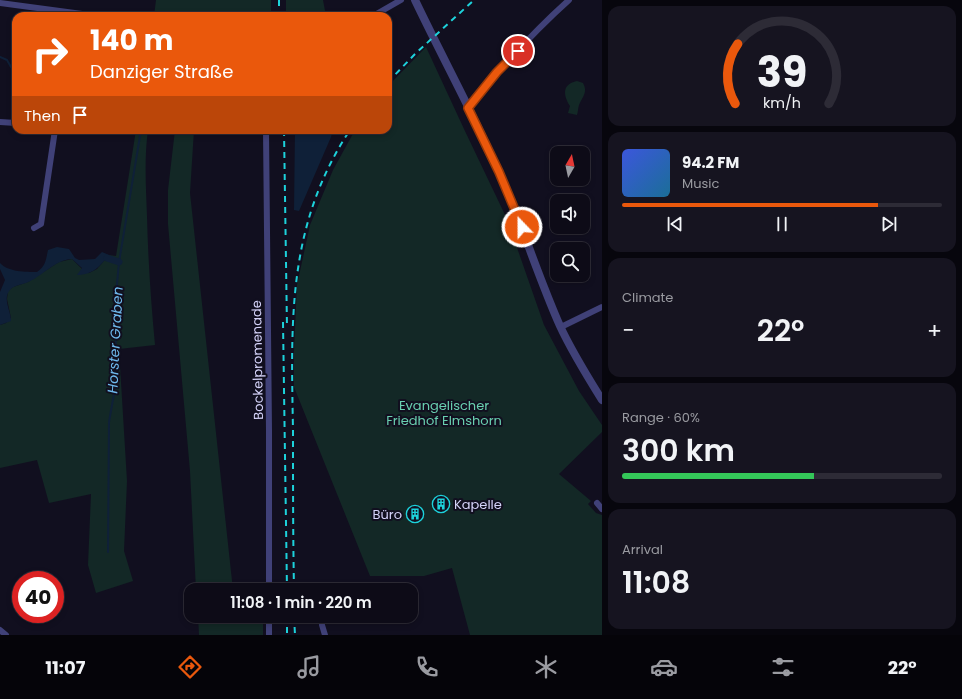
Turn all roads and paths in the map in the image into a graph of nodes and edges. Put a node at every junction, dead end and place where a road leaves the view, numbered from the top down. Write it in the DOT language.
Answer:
graph roads {
  1 [pos="401,0"];
  2 [pos="416,0"];
  3 [pos="569,0"];
  4 [pos="0,3"];
  5 [pos="58,12"];
  6 [pos="381,12"];
  7 [pos="468,108"];
  8 [pos="0,122"];
  9 [pos="12,123"];
  10 [pos="54,134"];
  11 [pos="266,134"];
  12 [pos="34,228"];
  13 [pos="602,307"];
  14 [pos="561,327"];
  15 [pos="602,400"];
  16 [pos="597,503"];
  17 [pos="602,509"];
  18 [pos="269,583"];
  19 [pos="269,623"];
  20 [pos="322,625"];
  21 [pos="0,630"];
  22 [pos="6,635"];
  23 [pos="269,635"];
  24 [pos="325,635"];
  1 -- 6 [label="street"];
  2 -- 7 [label="street"];
  3 -- 7 [label="street"];
  4 -- 5 [label="street"];
  7 -- 14 [label="street"];
  8 -- 9 [label="street"];
  10 -- 12 [label="street"];
  11 -- 18 [label="street, Bockelpromenade"];
  13 -- 14 [label="street"];
  14 -- 15 [label="street"];
  16 -- 17 [label="street"];
  19 -- 23 [label="street"];
  20 -- 24 [label="street"];
  21 -- 22 [label="street"];
}
